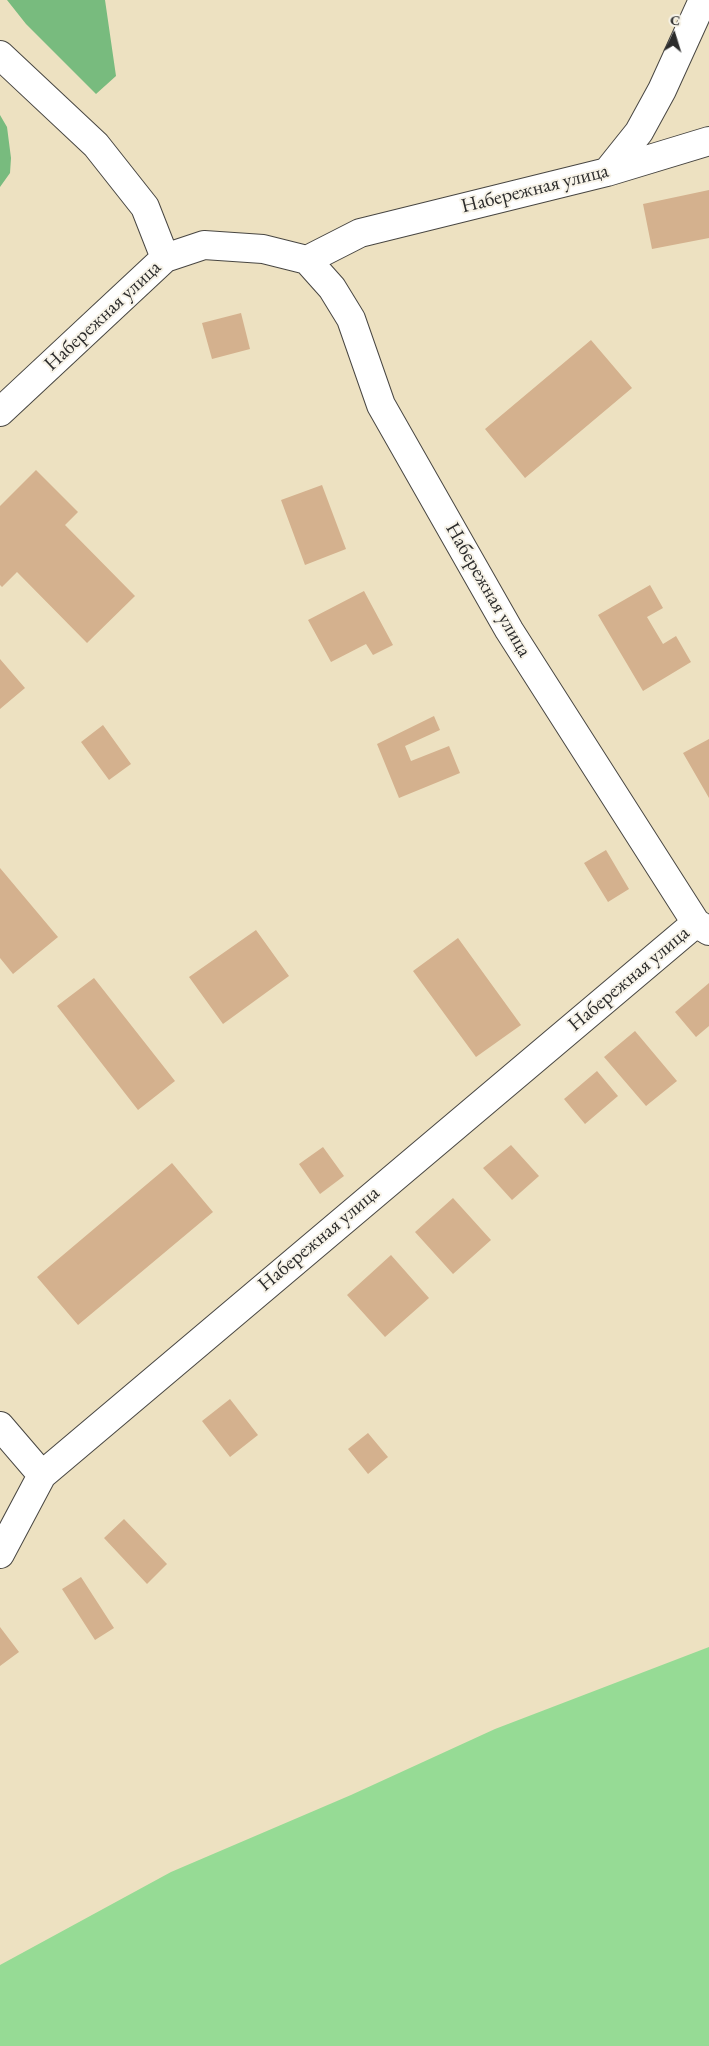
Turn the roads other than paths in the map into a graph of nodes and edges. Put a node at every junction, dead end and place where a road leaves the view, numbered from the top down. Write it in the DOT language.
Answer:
graph roads {
  1 [pos="702,0"];
  2 [pos="0,55"];
  3 [pos="709,141"];
  4 [pos="607,172"];
  5 [pos="165,258"];
  6 [pos="307,260"];
  7 [pos="0,412"];
  8 [pos="702,927"];
  9 [pos="0,1426"];
  10 [pos="42,1475"];
  11 [pos="0,1554"];
  1 -- 4 [label="street"];
  2 -- 5 [label="street"];
  3 -- 4 [label="street, Набережная улица"];
  4 -- 6 [label="street, Набережная улица"];
  5 -- 6 [label="street, Набережная улица"];
  5 -- 7 [label="street, Набережная улица"];
  6 -- 8 [label="street, Набережная улица"];
  8 -- 10 [label="street, Набережная улица"];
  9 -- 10 [label="street"];
  10 -- 11 [label="street, Набережная улица"];
}
